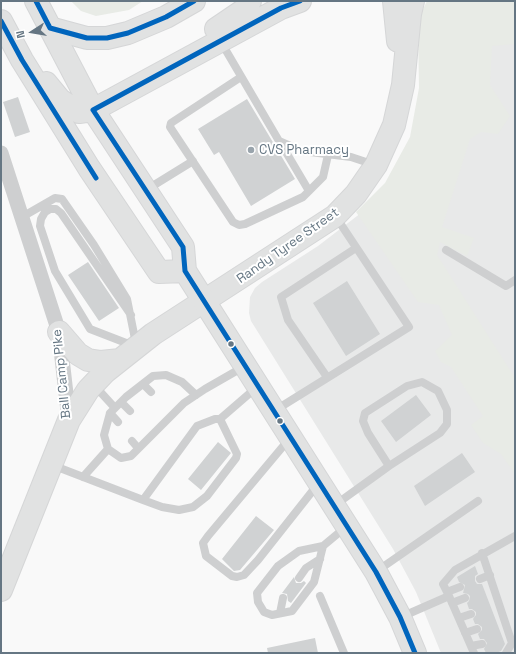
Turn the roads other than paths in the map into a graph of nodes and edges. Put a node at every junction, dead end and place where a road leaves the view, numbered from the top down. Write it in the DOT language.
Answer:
graph roads {
  1 [pos="36,1"];
  2 [pos="194,1"];
  3 [pos="250,1"];
  4 [pos="300,1"];
  5 [pos="394,1"];
  6 [pos="413,1"];
  7 [pos="1,21"];
  8 [pos="50,28"];
  9 [pos="220,41"];
  10 [pos="22,60"];
  11 [pos="404,71"];
  12 [pos="241,77"];
  13 [pos="147,81"];
  14 [pos="93,110"];
  15 [pos="279,141"];
  16 [pos="1,153"];
  17 [pos="328,155"];
  18 [pos="193,161"];
  19 [pos="376,165"];
  20 [pos="146,191"];
  21 [pos="309,191"];
  22 [pos="335,216"];
  23 [pos="22,218"];
  24 [pos="356,248"];
  25 [pos="446,250"];
  26 [pos="185,271"];
  27 [pos="515,280"];
  28 [pos="205,302"];
  29 [pos="131,315"];
  30 [pos="59,332"];
  31 [pos="128,353"];
  32 [pos="245,366"];
  33 [pos="327,377"];
  34 [pos="93,384"];
  35 [pos="143,384"];
  36 [pos="258,387"];
  37 [pos="151,392"];
  38 [pos="196,395"];
  39 [pos="121,402"];
  40 [pos="112,411"];
  41 [pos="130,411"];
  42 [pos="274,411"];
  43 [pos="220,419"];
  44 [pos="69,420"];
  45 [pos="118,422"];
  46 [pos="146,428"];
  47 [pos="153,434"];
  48 [pos="290,437"];
  49 [pos="132,441"];
  50 [pos="138,448"];
  51 [pos="108,449"];
  52 [pos="51,465"];
  53 [pos="390,466"];
  54 [pos="83,477"];
  55 [pos="320,482"];
  56 [pos="143,500"];
  57 [pos="478,501"];
  58 [pos="335,505"];
  59 [pos="348,526"];
  60 [pos="515,536"];
  61 [pos="323,546"];
  62 [pos="482,553"];
  63 [pos="320,559"];
  64 [pos="6,564"];
  65 [pos="376,572"];
  66 [pos="490,575"];
  67 [pos="299,578"];
  68 [pos="480,579"];
  69 [pos="460,587"];
  70 [pos="1,590"];
  71 [pos="494,590"];
  72 [pos="485,593"];
  73 [pos="320,596"];
  74 [pos="449,597"];
  75 [pos="283,598"];
  76 [pos="465,598"];
  77 [pos="499,604"];
  78 [pos="491,607"];
  79 [pos="280,613"];
  80 [pos="470,614"];
  81 [pos="400,617"];
  82 [pos="459,618"];
  83 [pos="477,629"];
  84 [pos="465,633"];
  85 [pos="482,644"];
  86 [pos="473,650"];
  87 [pos="412,652"];
  88 [pos="344,653"];
  89 [pos="506,653"];
  1 -- 8 [label="street"];
  2 -- 8 [label="street"];
  3 -- 13 [label="street"];
  4 -- 9 [label="street"];
  5 -- 11 [label="street, Randy Tyree Street"];
  6 -- 11 [label="street, Randy Tyree Street"];
  7 -- 10 [label="street"];
  8 -- 14 [label="street"];
  9 -- 12 [label="lane"];
  9 -- 13 [label="street"];
  10 -- 14 [label="street"];
  10 -- 26 [label="street"];
  11 -- 19 [label="street, Randy Tyree Street"];
  12 -- 15 [label="lane"];
  12 -- 18 [label="lane"];
  13 -- 14 [label="street"];
  14 -- 20 [label="street"];
  15 -- 17 [label="lane"];
  15 -- 21 [label="lane"];
  16 -- 23 [label="street, Ball Camp Pike"];
  17 -- 19 [label="lane"];
  17 -- 21 [label="lane"];
  18 -- 20 [label="lane"];
  18 -- 21 [label="lane"];
  19 -- 22 [label="street, Randy Tyree Street"];
  20 -- 26 [label="street"];
  22 -- 24 [label="lane"];
  22 -- 28 [label="street, Randy Tyree Street"];
  23 -- 29 [label="lane"];
  23 -- 30 [label="street, Ball Camp Pike"];
  24 -- 33 [label="lane"];
  24 -- 33 [label="lane"];
  25 -- 27 [label="lane"];
  26 -- 28 [label="street"];
  28 -- 31 [label="street, Randy Tyree Street"];
  28 -- 32 [label="street"];
  29 -- 31 [label="lane"];
  29 -- 31 [label="lane"];
  30 -- 31 [label="street"];
  30 -- 44 [label="street, Ball Camp Pike"];
  31 -- 34 [label="street, Randy Tyree Street"];
  32 -- 36 [label="street"];
  32 -- 38 [label="lane"];
  33 -- 42 [label="lane"];
  34 -- 40 [label="lane"];
  34 -- 44 [label="street, Randy Tyree Street"];
  35 -- 37 [label="lane"];
  35 -- 38 [label="lane"];
  35 -- 39 [label="lane"];
  36 -- 42 [label="street"];
  36 -- 43 [label="lane"];
  38 -- 47 [label="lane"];
  39 -- 40 [label="lane"];
  39 -- 41 [label="lane"];
  40 -- 45 [label="lane"];
  40 -- 51 [label="lane"];
  42 -- 48 [label="street"];
  43 -- 56 [label="lane"];
  43 -- 56 [label="lane"];
  44 -- 52 [label="street, Ball Camp Pike"];
  46 -- 47 [label="lane"];
  47 -- 50 [label="lane"];
  48 -- 55 [label="street"];
  48 -- 55 [label="lane"];
  49 -- 50 [label="lane"];
  50 -- 51 [label="lane"];
  51 -- 54 [label="lane"];
  52 -- 54 [label="lane"];
  52 -- 64 [label="street, Ball Camp Pike"];
  53 -- 53 [label="lane"];
  53 -- 58 [label="lane"];
  54 -- 56 [label="lane"];
  55 -- 58 [label="street"];
  57 -- 65 [label="lane"];
  58 -- 59 [label="street"];
  59 -- 61 [label="lane"];
  59 -- 65 [label="street"];
  60 -- 62 [label="lane"];
  61 -- 63 [label="lane"];
  61 -- 79 [label="lane"];
  62 -- 66 [label="lane"];
  62 -- 74 [label="lane"];
  63 -- 67 [label="lane"];
  63 -- 79 [label="lane"];
  64 -- 70 [label="street, Ball Camp Pike"];
  65 -- 81 [label="street"];
  66 -- 68 [label="lane"];
  66 -- 71 [label="lane"];
  69 -- 74 [label="lane"];
  71 -- 72 [label="lane"];
  71 -- 77 [label="lane"];
  73 -- 88 [label="lane"];
  74 -- 76 [label="lane"];
  74 -- 81 [label="lane"];
  74 -- 82 [label="lane"];
  75 -- 79 [label="lane"];
  77 -- 78 [label="lane"];
  77 -- 89 [label="lane"];
  80 -- 82 [label="lane"];
  81 -- 87 [label="street"];
  82 -- 84 [label="lane"];
  83 -- 84 [label="lane"];
  84 -- 86 [label="lane"];
  85 -- 86 [label="lane"];
}
